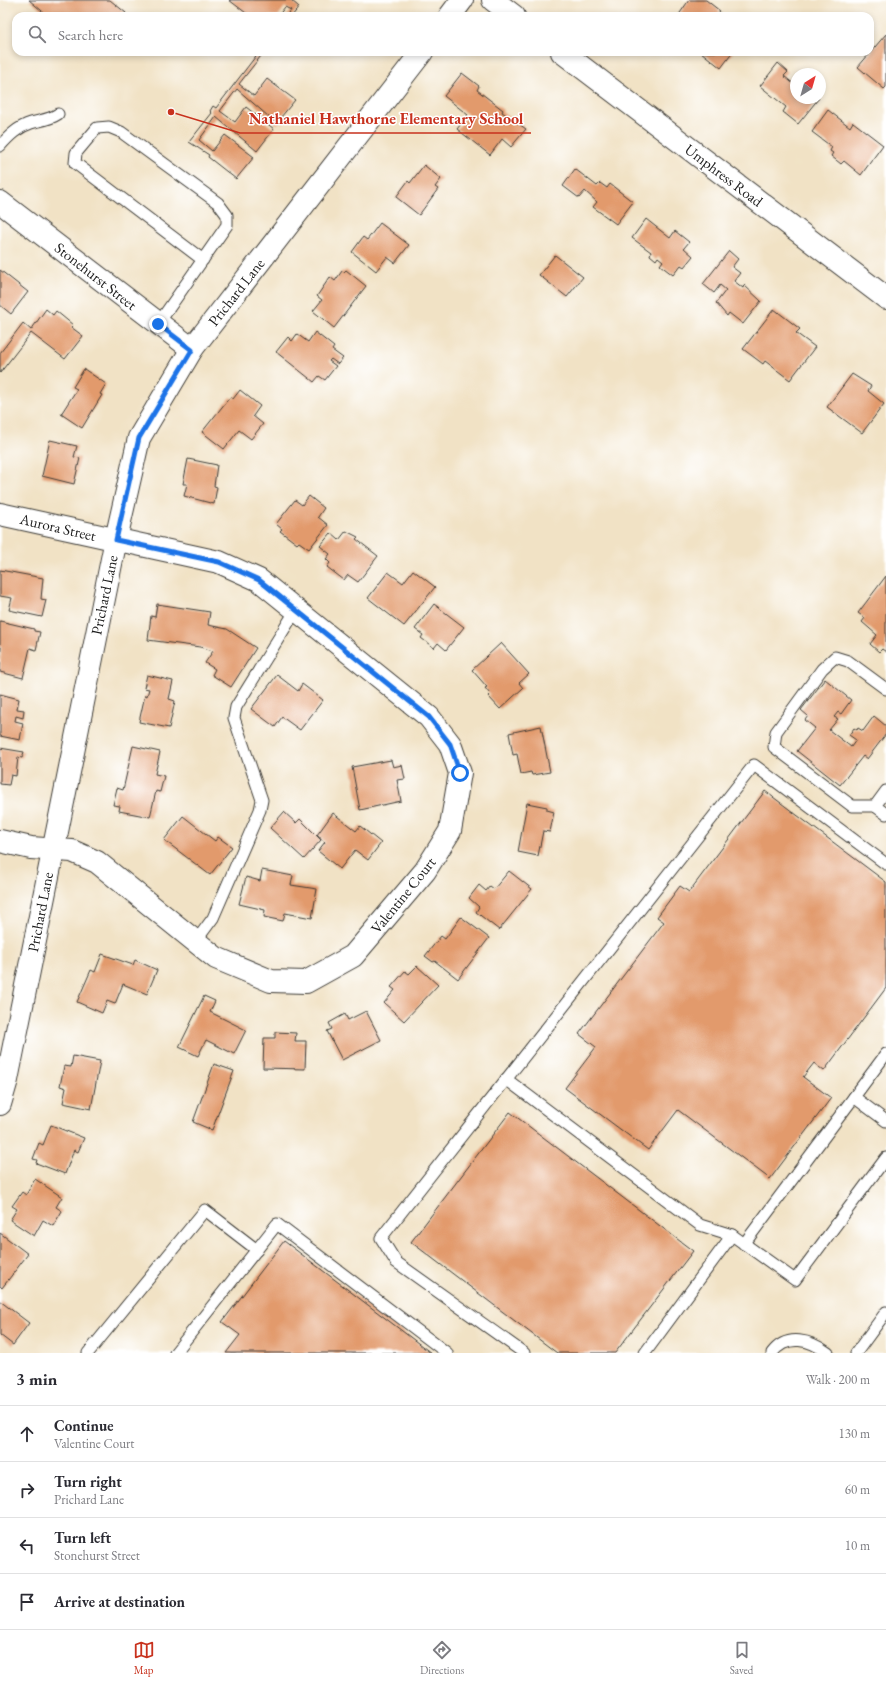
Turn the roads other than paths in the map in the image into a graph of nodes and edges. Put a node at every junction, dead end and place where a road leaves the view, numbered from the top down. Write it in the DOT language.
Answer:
graph roads {
  1 [pos="462,0"];
  2 [pos="493,0"];
  3 [pos="453,12"];
  4 [pos="509,12"];
  5 [pos="419,56"];
  6 [pos="567,56"];
  7 [pos="58,114"];
  8 [pos="0,146"];
  9 [pos="0,202"];
  10 [pos="203,260"];
  11 [pos="886,298"];
  12 [pos="158,324"];
  13 [pos="192,350"];
  14 [pos="0,514"];
  15 [pos="116,540"];
  16 [pos="296,610"];
  17 [pos="886,689"];
  18 [pos="886,791"];
  19 [pos="875,806"];
  20 [pos="886,814"];
  21 [pos="0,841"];
  22 [pos="52,850"];
  23 [pos="886,864"];
  24 [pos="196,941"];
  25 [pos="886,1054"];
  26 [pos="506,1079"];
  27 [pos="854,1097"];
  28 [pos="0,1104"];
  29 [pos="886,1121"];
  30 [pos="886,1158"];
  31 [pos="732,1235"];
  32 [pos="744,1244"];
  33 [pos="257,1250"];
  34 [pos="886,1312"];
  35 [pos="88,1353"];
  36 [pos="175,1353"];
  37 [pos="447,1353"];
  38 [pos="524,1353"];
  39 [pos="645,1353"];
  40 [pos="772,1353"];
  41 [pos="828,1353"];
  42 [pos="856,1353"];
  1 -- 3 [label="street"];
  2 -- 4 [label="street"];
  5 -- 13 [label="street, Prichard Lane"];
  6 -- 11 [label="street, Umphress Road"];
  7 -- 8 [label="lane"];
  9 -- 12 [label="street, Stonehurst Street"];
  10 -- 10 [label="lane"];
  10 -- 12 [label="lane"];
  12 -- 13 [label="street, Stonehurst Street"];
  13 -- 15 [label="street, Prichard Lane"];
  14 -- 15 [label="street, Aurora Street"];
  15 -- 16 [label="street, Valentine Court"];
  15 -- 22 [label="street, Prichard Lane"];
  16 -- 24 [label="lane"];
  16 -- 24 [label="street, Valentine Court"];
  17 -- 19 [label="lane"];
  18 -- 19 [label="lane"];
  19 -- 20 [label="lane"];
  21 -- 22 [label="street, Valentine Court"];
  22 -- 24 [label="street, Valentine Court"];
  22 -- 28 [label="street, Prichard Lane"];
  23 -- 26 [label="lane"];
  25 -- 27 [label="lane"];
  26 -- 31 [label="lane"];
  26 -- 38 [label="lane"];
  27 -- 29 [label="lane"];
  27 -- 32 [label="lane"];
  30 -- 32 [label="lane"];
  31 -- 32 [label="lane"];
  31 -- 39 [label="lane"];
  33 -- 35 [label="lane"];
  33 -- 36 [label="lane"];
  33 -- 37 [label="lane"];
  34 -- 42 [label="lane"];
  40 -- 41 [label="lane"];
}
